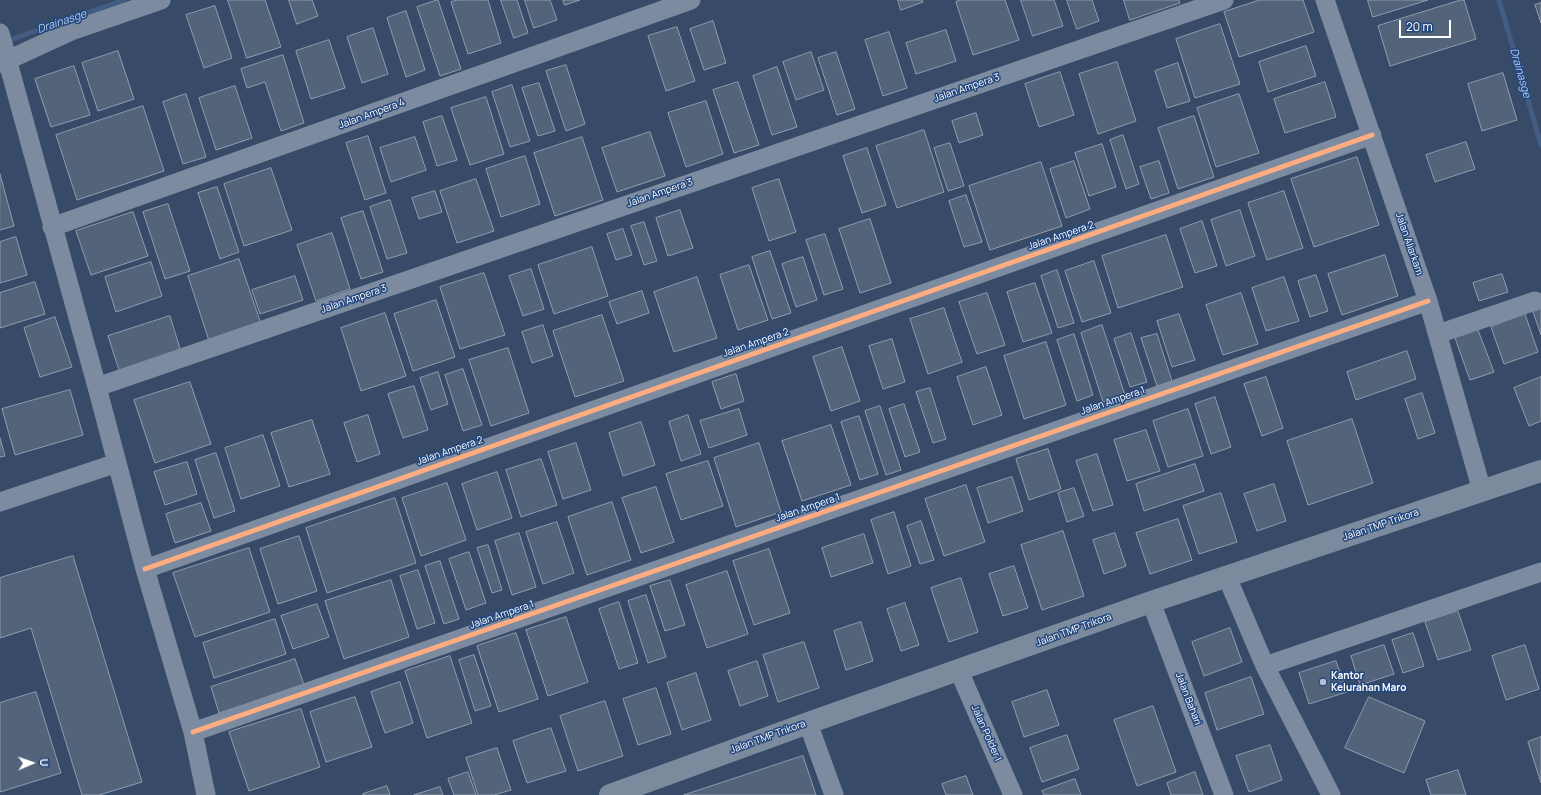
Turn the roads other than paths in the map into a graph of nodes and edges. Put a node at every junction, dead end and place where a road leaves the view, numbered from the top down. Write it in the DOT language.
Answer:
graph roads {
  1 [pos="161,0"];
  2 [pos="691,0"];
  3 [pos="1224,0"];
  4 [pos="1325,0"];
  5 [pos="0,33"];
  6 [pos="4,62"];
  7 [pos="1372,135"];
  8 [pos="52,227"];
  9 [pos="1428,301"];
  10 [pos="1535,301"];
  11 [pos="1438,334"];
  12 [pos="97,387"];
  13 [pos="117,463"];
  14 [pos="1541,471"];
  15 [pos="1482,491"];
  16 [pos="0,502"];
  17 [pos="145,569"];
  18 [pos="1541,572"];
  19 [pos="1227,577"];
  20 [pos="1151,602"];
  21 [pos="1265,666"];
  22 [pos="959,671"];
  23 [pos="808,722"];
  24 [pos="193,732"];
  25 [pos="640,790"];
  26 [pos="206,795"];
  27 [pos="610,795"];
  28 [pos="834,795"];
  29 [pos="1013,795"];
  30 [pos="1224,795"];
  31 [pos="1331,795"];
  1 -- 6 [label="street"];
  2 -- 8 [label="street, Jalan Ampera 4"];
  3 -- 12 [label="street, Jalan Ampera 3"];
  4 -- 7 [label="street, Jalan Aliarkam"];
  5 -- 6 [label="street"];
  6 -- 8 [label="street"];
  7 -- 9 [label="street, Jalan Aliarkam"];
  7 -- 17 [label="street, Jalan Ampera 2"];
  8 -- 12 [label="street"];
  9 -- 11 [label="street, Jalan Aliarkam"];
  9 -- 24 [label="street, Jalan Ampera 1"];
  10 -- 11 [label="street"];
  11 -- 15 [label="street, Jalan Aliarkam"];
  12 -- 13 [label="street"];
  13 -- 16 [label="street"];
  13 -- 17 [label="street"];
  14 -- 15 [label="highway, Jalan TMP Trikora"];
  15 -- 19 [label="highway, Jalan TMP Trikora"];
  17 -- 24 [label="street"];
  18 -- 21 [label="street"];
  19 -- 20 [label="highway, Jalan TMP Trikora"];
  19 -- 21 [label="street"];
  20 -- 22 [label="highway, Jalan TMP Trikora"];
  20 -- 30 [label="street, Jalan Bahari"];
  21 -- 31 [label="street"];
  22 -- 23 [label="highway, Jalan TMP Trikora"];
  22 -- 29 [label="street, Jalan Polder I"];
  23 -- 25 [label="highway, Jalan TMP Trikora"];
  23 -- 28 [label="street"];
  24 -- 26 [label="street"];
  25 -- 27 [label="highway, Jalan TMP Trikora"];
}
